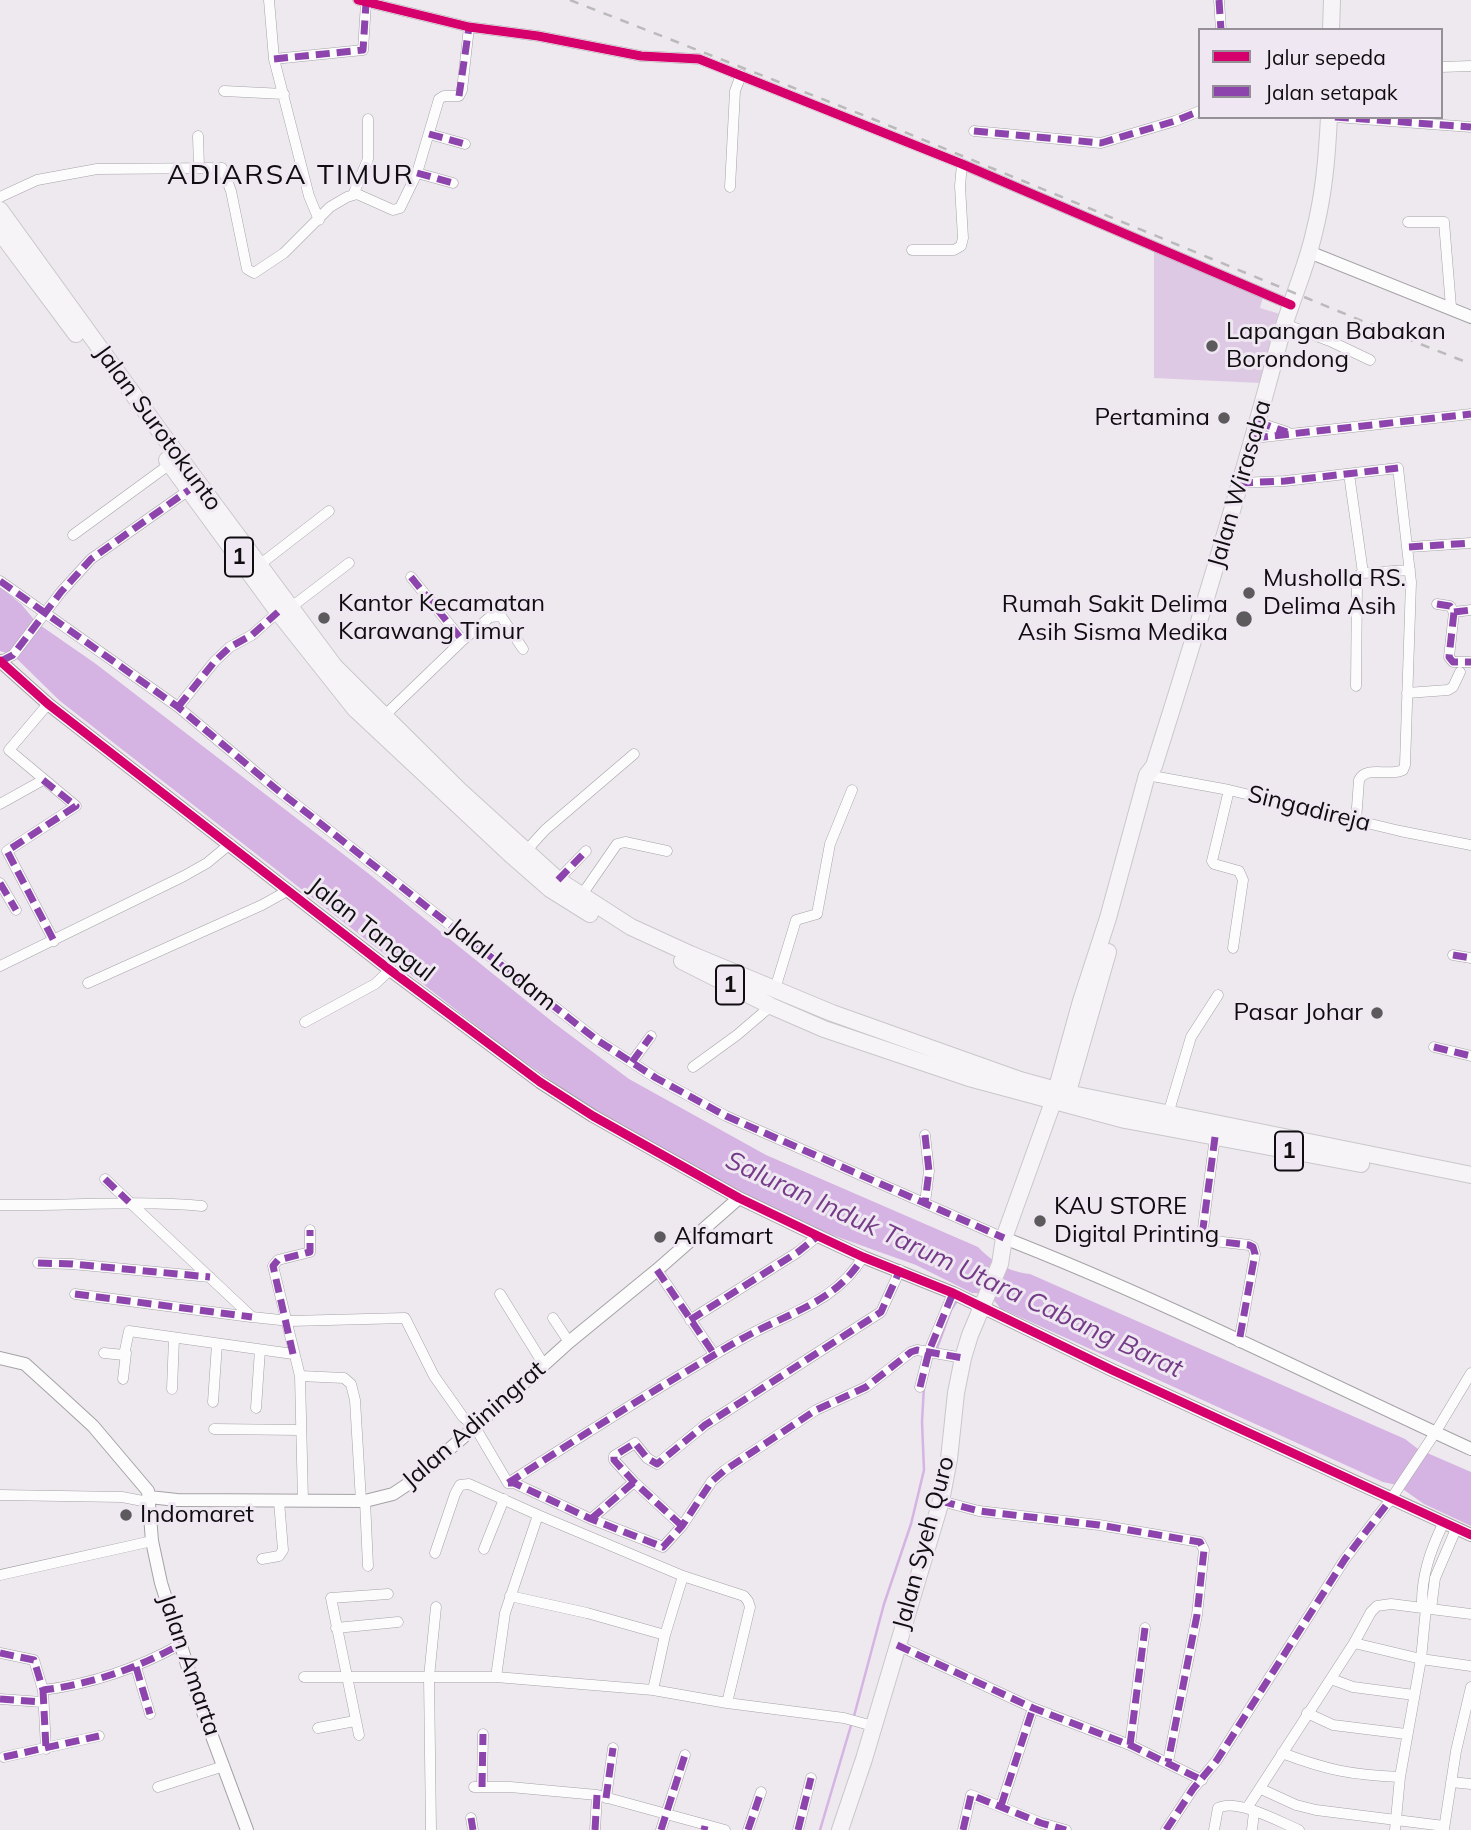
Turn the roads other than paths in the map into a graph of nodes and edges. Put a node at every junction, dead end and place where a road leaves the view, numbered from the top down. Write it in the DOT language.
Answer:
graph roads {
  1 [pos="269,0"];
  2 [pos="1219,0"];
  3 [pos="1332,0"];
  4 [pos="362,1"];
  5 [pos="469,27"];
  6 [pos="1221,28"];
  7 [pos="1331,28"];
  8 [pos="274,59"];
  9 [pos="1471,66"];
  10 [pos="1443,67"];
  11 [pos="741,75"];
  12 [pos="224,91"];
  13 [pos="284,94"];
  14 [pos="1198,112"];
  15 [pos="368,119"];
  16 [pos="1329,119"];
  17 [pos="1362,119"];
  18 [pos="1471,127"];
  19 [pos="974,131"];
  20 [pos="429,134"];
  21 [pos="198,136"];
  22 [pos="465,145"];
  23 [pos="962,164"];
  24 [pos="200,167"];
  25 [pos="417,173"];
  26 [pos="453,183"];
  27 [pos="730,187"];
  28 [pos="353,195"];
  29 [pos="0,197"];
  30 [pos="0,210"];
  31 [pos="319,219"];
  32 [pos="1408,222"];
  33 [pos="0,232"];
  34 [pos="912,250"];
  35 [pos="1309,252"];
  36 [pos="1291,305"];
  37 [pos="1451,307"];
  38 [pos="1471,317"];
  39 [pos="1284,324"];
  40 [pos="1370,360"];
  41 [pos="1471,414"];
  42 [pos="1256,430"];
  43 [pos="1292,434"];
  44 [pos="170,464"];
  45 [pos="1349,474"];
  46 [pos="1239,483"];
  47 [pos="189,490"];
  48 [pos="329,511"];
  49 [pos="73,535"];
  50 [pos="1471,545"];
  51 [pos="1409,547"];
  52 [pos="349,562"];
  53 [pos="258,566"];
  54 [pos="1410,570"];
  55 [pos="1363,573"];
  56 [pos="411,577"];
  57 [pos="0,581"];
  58 [pos="272,592"];
  59 [pos="1437,604"];
  60 [pos="284,610"];
  61 [pos="1471,610"];
  62 [pos="1454,612"];
  63 [pos="46,614"];
  64 [pos="463,640"];
  65 [pos="523,649"];
  66 [pos="5,659"];
  67 [pos="1471,663"];
  68 [pos="1460,672"];
  69 [pos="1356,686"];
  70 [pos="1407,693"];
  71 [pos="48,704"];
  72 [pos="178,707"];
  73 [pos="383,717"];
  74 [pos="634,754"];
  75 [pos="415,757"];
  76 [pos="1152,773"];
  77 [pos="43,780"];
  78 [pos="852,790"];
  79 [pos="1229,790"];
  80 [pos="0,804"];
  81 [pos="1356,821"];
  82 [pos="230,844"];
  83 [pos="1471,845"];
  84 [pos="586,851"];
  85 [pos="667,851"];
  86 [pos="4,853"];
  87 [pos="518,853"];
  88 [pos="558,880"];
  89 [pos="0,883"];
  90 [pos="289,890"];
  91 [pos="581,896"];
  92 [pos="16,910"];
  93 [pos="54,941"];
  94 [pos="1233,948"];
  95 [pos="1453,955"];
  96 [pos="1471,958"];
  97 [pos="0,966"];
  98 [pos="390,970"];
  99 [pos="88,983"];
  100 [pos="775,989"];
  101 [pos="1217,995"];
  102 [pos="771,1006"];
  103 [pos="305,1022"];
  104 [pos="650,1036"];
  105 [pos="1434,1047"];
  106 [pos="1471,1056"];
  107 [pos="632,1062"];
  108 [pos="694,1067"];
  109 [pos="1060,1097"];
  110 [pos="1168,1114"];
  111 [pos="925,1135"];
  112 [pos="1215,1137"];
  113 [pos="1471,1175"];
  114 [pos="105,1179"];
  115 [pos="1471,1186"];
  116 [pos="740,1198"];
  117 [pos="129,1202"];
  118 [pos="925,1203"];
  119 [pos="0,1205"];
  120 [pos="202,1206"];
  121 [pos="310,1230"];
  122 [pos="818,1236"];
  123 [pos="1009,1240"];
  124 [pos="863,1257"];
  125 [pos="38,1264"];
  126 [pos="657,1270"];
  127 [pos="900,1270"];
  128 [pos="210,1277"];
  129 [pos="75,1294"];
  130 [pos="500,1294"];
  131 [pos="957,1295"];
  132 [pos="983,1305"];
  133 [pos="252,1317"];
  134 [pos="553,1318"];
  135 [pos="690,1320"];
  136 [pos="285,1321"];
  137 [pos="174,1338"];
  138 [pos="569,1342"];
  139 [pos="1239,1342"];
  140 [pos="217,1344"];
  141 [pos="260,1350"];
  142 [pos="933,1352"];
  143 [pos="104,1353"];
  144 [pos="126,1353"];
  145 [pos="293,1354"];
  146 [pos="715,1354"];
  147 [pos="0,1357"];
  148 [pos="963,1358"];
  149 [pos="544,1365"];
  150 [pos="1471,1373"];
  151 [pos="300,1376"];
  152 [pos="123,1379"];
  153 [pos="920,1387"];
  154 [pos="172,1389"];
  155 [pos="213,1402"];
  156 [pos="256,1408"];
  157 [pos="475,1427"];
  158 [pos="214,1429"];
  159 [pos="300,1430"];
  160 [pos="1435,1433"];
  161 [pos="1471,1449"];
  162 [pos="634,1482"];
  163 [pos="508,1483"];
  164 [pos="1394,1493"];
  165 [pos="0,1496"];
  166 [pos="149,1499"];
  167 [pos="504,1499"];
  168 [pos="303,1501"];
  169 [pos="363,1501"];
  170 [pos="941,1501"];
  171 [pos="279,1502"];
  172 [pos="538,1515"];
  173 [pos="591,1519"];
  174 [pos="682,1526"];
  175 [pos="1450,1526"];
  176 [pos="1471,1535"];
  177 [pos="152,1541"];
  178 [pos="1432,1546"];
  179 [pos="484,1549"];
  180 [pos="1445,1552"];
  181 [pos="435,1553"];
  182 [pos="262,1559"];
  183 [pos="368,1566"];
  184 [pos="0,1575"];
  185 [pos="682,1576"];
  186 [pos="1430,1577"];
  187 [pos="388,1594"];
  188 [pos="510,1595"];
  189 [pos="436,1607"];
  190 [pos="1426,1608"];
  191 [pos="1471,1614"];
  192 [pos="398,1622"];
  193 [pos="336,1628"];
  194 [pos="1145,1628"];
  195 [pos="665,1635"];
  196 [pos="1354,1643"];
  197 [pos="181,1644"];
  198 [pos="897,1645"];
  199 [pos="0,1653"];
  200 [pos="1421,1659"];
  201 [pos="1471,1666"];
  202 [pos="136,1667"];
  203 [pos="346,1676"];
  204 [pos="304,1677"];
  205 [pos="429,1677"];
  206 [pos="496,1677"];
  207 [pos="1331,1679"];
  208 [pos="1471,1687"];
  209 [pos="43,1690"];
  210 [pos="653,1690"];
  211 [pos="1414,1695"];
  212 [pos="0,1699"];
  213 [pos="43,1702"];
  214 [pos="727,1703"];
  215 [pos="1033,1708"];
  216 [pos="1307,1713"];
  217 [pos="150,1714"];
  218 [pos="355,1721"];
  219 [pos="869,1724"];
  220 [pos="318,1728"];
  221 [pos="483,1734"];
  222 [pos="1406,1734"];
  223 [pos="359,1735"];
  224 [pos="99,1736"];
  225 [pos="1130,1745"];
  226 [pos="614,1748"];
  227 [pos="46,1749"];
  228 [pos="1282,1753"];
  229 [pos="685,1755"];
  230 [pos="4,1757"];
  231 [pos="1168,1762"];
  232 [pos="224,1766"];
  233 [pos="1399,1777"];
  234 [pos="811,1778"];
  235 [pos="1202,1780"];
  236 [pos="1451,1782"];
  237 [pos="1471,1784"];
  238 [pos="158,1787"];
  239 [pos="1261,1789"];
  240 [pos="761,1792"];
  241 [pos="601,1797"];
  242 [pos="1001,1806"];
  243 [pos="1251,1810"];
  244 [pos="666,1815"];
  245 [pos="471,1818"];
  246 [pos="1396,1824"];
  247 [pos="704,1828"];
  248 [pos="1444,1828"];
  249 [pos="1296,1829"];
  250 [pos="247,1830"];
  251 [pos="431,1830"];
  252 [pos="473,1830"];
  253 [pos="595,1830"];
  254 [pos="661,1830"];
  255 [pos="725,1830"];
  256 [pos="748,1830"];
  257 [pos="798,1830"];
  258 [pos="840,1830"];
  259 [pos="963,1830"];
  260 [pos="1066,1830"];
  261 [pos="1166,1830"];
  262 [pos="1214,1830"];
  263 [pos="1252,1830"];
  1 -- 8 [label="street"];
  2 -- 6 [label="street"];
  3 -- 7 [label="main road"];
  4 -- 5 [label="street"];
  4 -- 8 [label="street"];
  5 -- 11 [label="street"];
  5 -- 20 [label="street"];
  8 -- 13 [label="street"];
  9 -- 10 [label="street"];
  11 -- 23 [label="street"];
  11 -- 27 [label="street"];
  12 -- 13 [label="street"];
  13 -- 31 [label="street"];
  14 -- 19 [label="street"];
  15 -- 28 [label="street"];
  16 -- 35 [label="main road, Jalan Wirasaba"];
  17 -- 18 [label="street"];
  20 -- 22 [label="street"];
  20 -- 25 [label="street"];
  21 -- 24 [label="street"];
  23 -- 34 [label="street"];
  23 -- 36 [label="street"];
  24 -- 29 [label="street"];
  24 -- 31 [label="street"];
  25 -- 26 [label="street"];
  25 -- 28 [label="street"];
  28 -- 31 [label="street"];
  30 -- 53 [label="main road, Jalan Surotokunto / 1"];
  32 -- 37 [label="street"];
  33 -- 44 [label="main road, Jalan Surotokunto / 1"];
  35 -- 36 [label="main road, Jalan Wirasaba"];
  35 -- 37 [label="street"];
  36 -- 39 [label="main road, Jalan Wirasaba"];
  37 -- 38 [label="street"];
  39 -- 40 [label="street"];
  39 -- 42 [label="main road, Jalan Wirasaba"];
  41 -- 43 [label="street"];
  42 -- 43 [label="street"];
  42 -- 43 [label="street"];
  42 -- 46 [label="main road, Jalan Wirasaba"];
  44 -- 47 [label="main road, Jalan Surotokunto / 1"];
  44 -- 49 [label="street"];
  45 -- 46 [label="street"];
  45 -- 51 [label="street"];
  45 -- 55 [label="street"];
  46 -- 76 [label="main road, Jalan Wirasaba"];
  47 -- 58 [label="main road, Jalan Surotokunto / 1"];
  47 -- 63 [label="street"];
  48 -- 53 [label="street"];
  50 -- 51 [label="street"];
  51 -- 54 [label="street"];
  52 -- 60 [label="street"];
  53 -- 58 [label="main road, Jalan Surotokunto / 1"];
  54 -- 55 [label="street"];
  54 -- 70 [label="street"];
  55 -- 69 [label="street"];
  56 -- 64 [label="street"];
  57 -- 63 [label="street, Jalal Lodam"];
  58 -- 60 [label="main road, Jalan Surotokunto / 1"];
  59 -- 62 [label="street"];
  60 -- 72 [label="street"];
  60 -- 73 [label="main road, Jalan Surotokunto / 1"];
  60 -- 75 [label="main road, Jalan Surotokunto / 1"];
  61 -- 62 [label="street"];
  62 -- 67 [label="street"];
  63 -- 66 [label="street"];
  63 -- 72 [label="street, Jalal Lodam"];
  64 -- 65 [label="street"];
  64 -- 73 [label="street"];
  66 -- 71 [label="street, Jalan Tanggul"];
  68 -- 70 [label="street"];
  70 -- 81 [label="street"];
  71 -- 77 [label="street"];
  71 -- 82 [label="street, Jalan Tanggul"];
  72 -- 107 [label="street, Jalal Lodam"];
  73 -- 75 [label="main road, Jalan Surotokunto / 1"];
  74 -- 87 [label="street"];
  75 -- 87 [label="main road, Jalan Surotokunto / 1"];
  76 -- 79 [label="street, Singadireja"];
  76 -- 109 [label="main road, Jalan Wirasaba"];
  77 -- 80 [label="street"];
  77 -- 86 [label="street"];
  78 -- 100 [label="street"];
  79 -- 81 [label="street, Singadireja"];
  79 -- 94 [label="street"];
  81 -- 83 [label="street, Singadireja"];
  82 -- 90 [label="street, Jalan Tanggul"];
  82 -- 93 [label="street"];
  84 -- 88 [label="street"];
  85 -- 91 [label="street"];
  86 -- 93 [label="street"];
  87 -- 88 [label="main road, 1"];
  87 -- 102 [label="main road, 1"];
  88 -- 91 [label="main road, 1"];
  89 -- 92 [label="street"];
  90 -- 98 [label="street, Jalan Tanggul"];
  90 -- 99 [label="street"];
  91 -- 100 [label="main road, 1"];
  93 -- 97 [label="street"];
  95 -- 96 [label="street"];
  98 -- 103 [label="street"];
  98 -- 116 [label="street, Jalan Tanggul"];
  100 -- 109 [label="main road, 1"];
  101 -- 110 [label="street"];
  102 -- 108 [label="street"];
  102 -- 109 [label="main road, 1"];
  104 -- 107 [label="street"];
  105 -- 106 [label="street"];
  107 -- 118 [label="street, Jalal Lodam"];
  109 -- 110 [label="main road, 1"];
  109 -- 112 [label="main road, 1"];
  109 -- 123 [label="main road, Jalan Syeh Quro"];
  110 -- 113 [label="main road, 1"];
  111 -- 118 [label="street"];
  112 -- 115 [label="main road, 1"];
  112 -- 139 [label="street"];
  114 -- 117 [label="street"];
  116 -- 122 [label="street, Jalan Tanggul"];
  116 -- 126 [label="street, Jalan Adiningrat"];
  117 -- 119 [label="street"];
  117 -- 120 [label="street"];
  117 -- 128 [label="street"];
  118 -- 123 [label="street, Jalal Lodam"];
  121 -- 136 [label="street"];
  122 -- 124 [label="street, Jalan Tanggul"];
  122 -- 135 [label="street"];
  123 -- 132 [label="main road, Jalan Syeh Quro"];
  123 -- 139 [label="street"];
  124 -- 127 [label="street, Jalan Tanggul"];
  124 -- 146 [label="street"];
  125 -- 128 [label="street"];
  126 -- 135 [label="street"];
  126 -- 138 [label="street, Jalan Adiningrat"];
  127 -- 131 [label="street, Jalan Tanggul"];
  127 -- 162 [label="street"];
  128 -- 133 [label="street"];
  129 -- 133 [label="street"];
  130 -- 149 [label="street"];
  131 -- 132 [label="street, Jalan Tanggul"];
  131 -- 142 [label="street"];
  132 -- 148 [label="main road, Jalan Syeh Quro"];
  132 -- 164 [label="street, Jalan Tanggul"];
  133 -- 136 [label="street"];
  134 -- 138 [label="street"];
  135 -- 146 [label="street"];
  136 -- 145 [label="street"];
  136 -- 157 [label="street"];
  137 -- 140 [label="street"];
  137 -- 144 [label="street"];
  137 -- 154 [label="street"];
  138 -- 149 [label="street, Jalan Adiningrat"];
  139 -- 160 [label="street"];
  140 -- 141 [label="street"];
  140 -- 155 [label="street"];
  141 -- 145 [label="street"];
  141 -- 156 [label="street"];
  142 -- 148 [label="street"];
  142 -- 153 [label="street"];
  142 -- 174 [label="street"];
  143 -- 144 [label="street"];
  144 -- 152 [label="street"];
  145 -- 151 [label="street"];
  146 -- 163 [label="street"];
  147 -- 166 [label="street"];
  148 -- 170 [label="main road, Jalan Syeh Quro"];
  149 -- 157 [label="street, Jalan Adiningrat"];
  150 -- 160 [label="street"];
  151 -- 159 [label="street"];
  151 -- 169 [label="street"];
  157 -- 163 [label="street"];
  157 -- 169 [label="street, Jalan Adiningrat"];
  158 -- 159 [label="street"];
  159 -- 168 [label="street"];
  160 -- 161 [label="street"];
  160 -- 164 [label="street"];
  162 -- 173 [label="street"];
  162 -- 174 [label="street"];
  163 -- 173 [label="street"];
  164 -- 175 [label="street, Jalan Tanggul"];
  164 -- 235 [label="street"];
  165 -- 166 [label="street"];
  166 -- 171 [label="street, Jalan Adiningrat"];
  166 -- 177 [label="street, Jalan Amarta"];
  167 -- 172 [label="street"];
  167 -- 179 [label="street"];
  167 -- 181 [label="street"];
  168 -- 169 [label="street, Jalan Adiningrat"];
  168 -- 171 [label="street, Jalan Adiningrat"];
  169 -- 183 [label="street"];
  170 -- 198 [label="main road, Jalan Syeh Quro"];
  170 -- 231 [label="street"];
  171 -- 182 [label="street"];
  172 -- 185 [label="street"];
  172 -- 188 [label="street"];
  173 -- 174 [label="street"];
  175 -- 176 [label="street, Jalan Tanggul"];
  175 -- 178 [label="street"];
  175 -- 180 [label="street"];
  177 -- 184 [label="street"];
  177 -- 197 [label="street, Jalan Amarta"];
  178 -- 180 [label="street"];
  178 -- 186 [label="street"];
  180 -- 186 [label="street"];
  185 -- 195 [label="street"];
  185 -- 214 [label="street"];
  186 -- 190 [label="street"];
  187 -- 193 [label="street"];
  188 -- 195 [label="street"];
  188 -- 206 [label="street"];
  189 -- 205 [label="street"];
  190 -- 191 [label="street"];
  190 -- 196 [label="street"];
  190 -- 200 [label="street"];
  192 -- 193 [label="street"];
  193 -- 203 [label="street"];
  194 -- 225 [label="street"];
  195 -- 210 [label="street"];
  196 -- 200 [label="street"];
  196 -- 207 [label="street"];
  197 -- 202 [label="street"];
  197 -- 232 [label="street, Jalan Amarta"];
  198 -- 215 [label="street"];
  198 -- 219 [label="main road, Jalan Syeh Quro"];
  199 -- 209 [label="street"];
  200 -- 201 [label="street"];
  200 -- 211 [label="street"];
  202 -- 209 [label="street"];
  202 -- 217 [label="street"];
  203 -- 204 [label="street"];
  203 -- 205 [label="street"];
  203 -- 218 [label="street"];
  205 -- 206 [label="street"];
  205 -- 251 [label="street"];
  206 -- 210 [label="street"];
  207 -- 211 [label="street"];
  207 -- 216 [label="street"];
  208 -- 236 [label="street"];
  209 -- 213 [label="street"];
  210 -- 214 [label="street"];
  211 -- 222 [label="street"];
  212 -- 213 [label="street"];
  213 -- 227 [label="street"];
  214 -- 219 [label="street"];
  215 -- 225 [label="street"];
  215 -- 242 [label="street"];
  216 -- 222 [label="street"];
  216 -- 228 [label="street"];
  218 -- 220 [label="street"];
  218 -- 223 [label="street"];
  219 -- 258 [label="main road, Jalan Syeh Quro"];
  221 -- 241 [label="street"];
  222 -- 233 [label="street"];
  224 -- 227 [label="street"];
  225 -- 231 [label="street"];
  226 -- 241 [label="street"];
  227 -- 230 [label="street"];
  228 -- 233 [label="street"];
  228 -- 239 [label="street"];
  229 -- 244 [label="street"];
  231 -- 235 [label="street"];
  232 -- 238 [label="street"];
  232 -- 250 [label="street, Jalan Amarta"];
  233 -- 246 [label="street"];
  234 -- 257 [label="street"];
  235 -- 261 [label="street"];
  236 -- 237 [label="street"];
  236 -- 248 [label="street"];
  239 -- 243 [label="street"];
  239 -- 246 [label="street"];
  240 -- 256 [label="street"];
  241 -- 244 [label="street"];
  241 -- 253 [label="street"];
  242 -- 259 [label="street"];
  242 -- 260 [label="street"];
  243 -- 249 [label="street"];
  243 -- 262 [label="street"];
  243 -- 263 [label="street"];
  244 -- 247 [label="street"];
  244 -- 254 [label="street"];
  245 -- 252 [label="street"];
  246 -- 248 [label="street"];
  247 -- 255 [label="street"];
}
